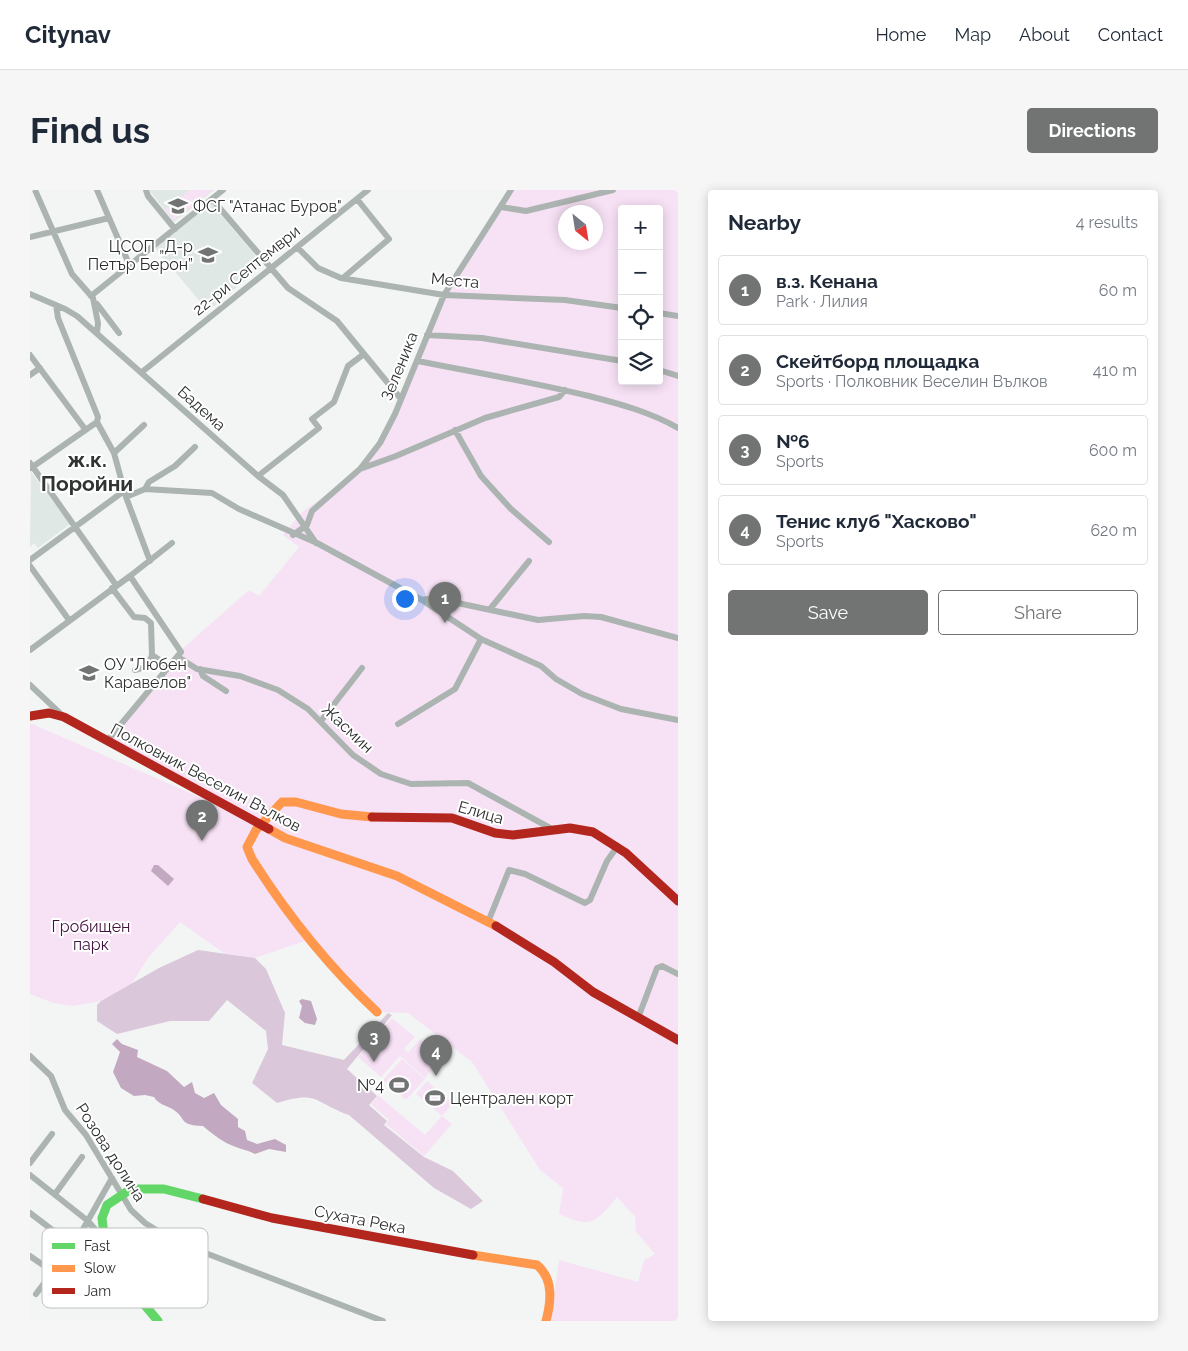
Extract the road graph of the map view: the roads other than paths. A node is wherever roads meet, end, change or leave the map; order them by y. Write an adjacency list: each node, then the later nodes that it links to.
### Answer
1 (34, 190): 14 (street)
2 (97, 190): 12 (street)
3 (146, 190): 13 (street)
4 (223, 190): 9 (street)
5 (368, 190): 10 (street, 22-ри Септември)
6 (512, 190): 11 (street, Зеленика)
7 (613, 190): 8 (street)
8 (585, 193): 11 (street)
9 (212, 199): 13 (street); 18 (street)
10 (357, 199): 16 (street, 22-ри Септември); 19 (street)
11 (501, 207): 21 (street, Зеленика)
12 (109, 218): 14 (street); 17 (street)
13 (175, 229): 17 (street)
14 (54, 231): 15 (street); 22 (street)
15 (30, 237)
16 (297, 247): 18 (street, 22-ри Септември); 19 (street, Места)
17 (129, 264): 22 (street)
18 (270, 269): 30 (street); 36 (street, 22-ри Септември)
19 (343, 278): 21 (street, Места)
20 (30, 294): 23 (street, Бадема)
21 (444, 296): 24 (street, Места); 29 (street, Зеленика)
22 (92, 297): 27 (street); 28 (street)
23 (56, 305): 28 (street, Бадема); 41 (street)
24 (618, 307)
25 (663, 314): 26 (street)
26 (678, 316)
27 (118, 333)
28 (96, 334): 36 (street, Бадема)
29 (426, 335): 32 (street); 33 (street, Зеленика)
30 (364, 354): 40 (street); 50 (street)
31 (30, 355): 34 (street)
32 (618, 360)
33 (417, 361): 39 (street); 40 (street, Зеленика)
34 (40, 368): 37 (street); 44 (street)
35 (663, 371): 38 (street)
36 (142, 372): 50 (street, Бадема)
37 (30, 375)
38 (678, 376)
39 (565, 390): 43 (street); 45 (street)
40 (401, 399): 49 (street, Зеленика)
41 (97, 422): 44 (street); 47 (street)
42 (144, 425): 47 (street)
43 (678, 428)
44 (85, 429): 48 (street)
45 (455, 430): 49 (street); 56 (street)
46 (196, 447): 51 (street)
47 (114, 452): 52 (street)
48 (31, 466): 53 (street)
49 (360, 469): 54 (street, Зеленика)
50 (258, 476): 54 (street, Бадема)
51 (145, 489): 52 (street); 55 (street)
52 (125, 494): 53 (street); 60 (street)
53 (75, 527): 59 (street); 64 (street)
54 (304, 527): 55 (street, Зеленика); 58 (street, Бадема)
55 (293, 535): 58 (street)
56 (549, 542)
57 (172, 543): 60 (street)
58 (317, 543): 65 (street)
59 (30, 560)
60 (150, 561): 63 (street)
61 (529, 561): 66 (street)
62 (30, 566): 67 (street)
63 (130, 576): 64 (street); 73 (street)
64 (114, 587): 67 (street); 72 (street)
65 (422, 600): 66 (street); 70 (street)
66 (490, 609): 69 (street)
67 (70, 620): 71 (street)
68 (678, 630): 69 (street)
69 (676, 638)
70 (481, 639): 82 (street); 84 (street)
71 (30, 650)
72 (152, 655): 74 (street); 77 (street)
73 (178, 657): 74 (street); 76 (street, Жасмин)
74 (170, 667): 85 (street)
75 (362, 668): 83 (street)
76 (200, 669): 79 (street); 83 (street, Жасмин)
77 (135, 670)
78 (30, 686): 81 (street)
79 (226, 691)
80 (30, 716): 81 (street)
81 (64, 717): 85 (street, Полковник Веселин Вълков)
82 (678, 720)
83 (321, 721): 87 (street, Жасмин)
84 (398, 724)
85 (107, 741): 86 (street, Полковник Веселин Вълков)
86 (260, 824): 87 (street, Елица); 90 (street, Полковник Веселин Вълков); 92 (street, Елица)
87 (554, 830): 88 (street, Елица)
88 (617, 847): 89 (street, Елица); 90 (street)
89 (678, 901)
90 (488, 922): 93 (street, Полковник Веселин Вълков)
91 (678, 974): 93 (street)
92 (377, 1012)
93 (638, 1018): 94 (street, Полковник Веселин Вълков)
94 (678, 1040)
95 (30, 1056): 100 (street, Розова долина)
96 (52, 1134): 98 (street)
97 (82, 1157): 102 (street)
98 (30, 1163)
99 (30, 1175): 102 (street)
100 (112, 1178): 101 (street, Розова долина); 104 (street)
101 (121, 1193): 108 (street); 109 (street, Розова долина); 118 (street, Сухата Река)
102 (55, 1194): 104 (street)
103 (30, 1214): 105 (street)
104 (88, 1221): 106 (street); 107 (street)
105 (49, 1228)
106 (84, 1228)
107 (94, 1228)
108 (101, 1228)
109 (154, 1228)
110 (208, 1254): 117 (street, Розова долина)
111 (30, 1256): 112 (street)
112 (42, 1264)
113 (42, 1286): 114 (street)
114 (36, 1294)
115 (147, 1308): 116 (street)
116 (158, 1321)
117 (382, 1321)
118 (546, 1321)

